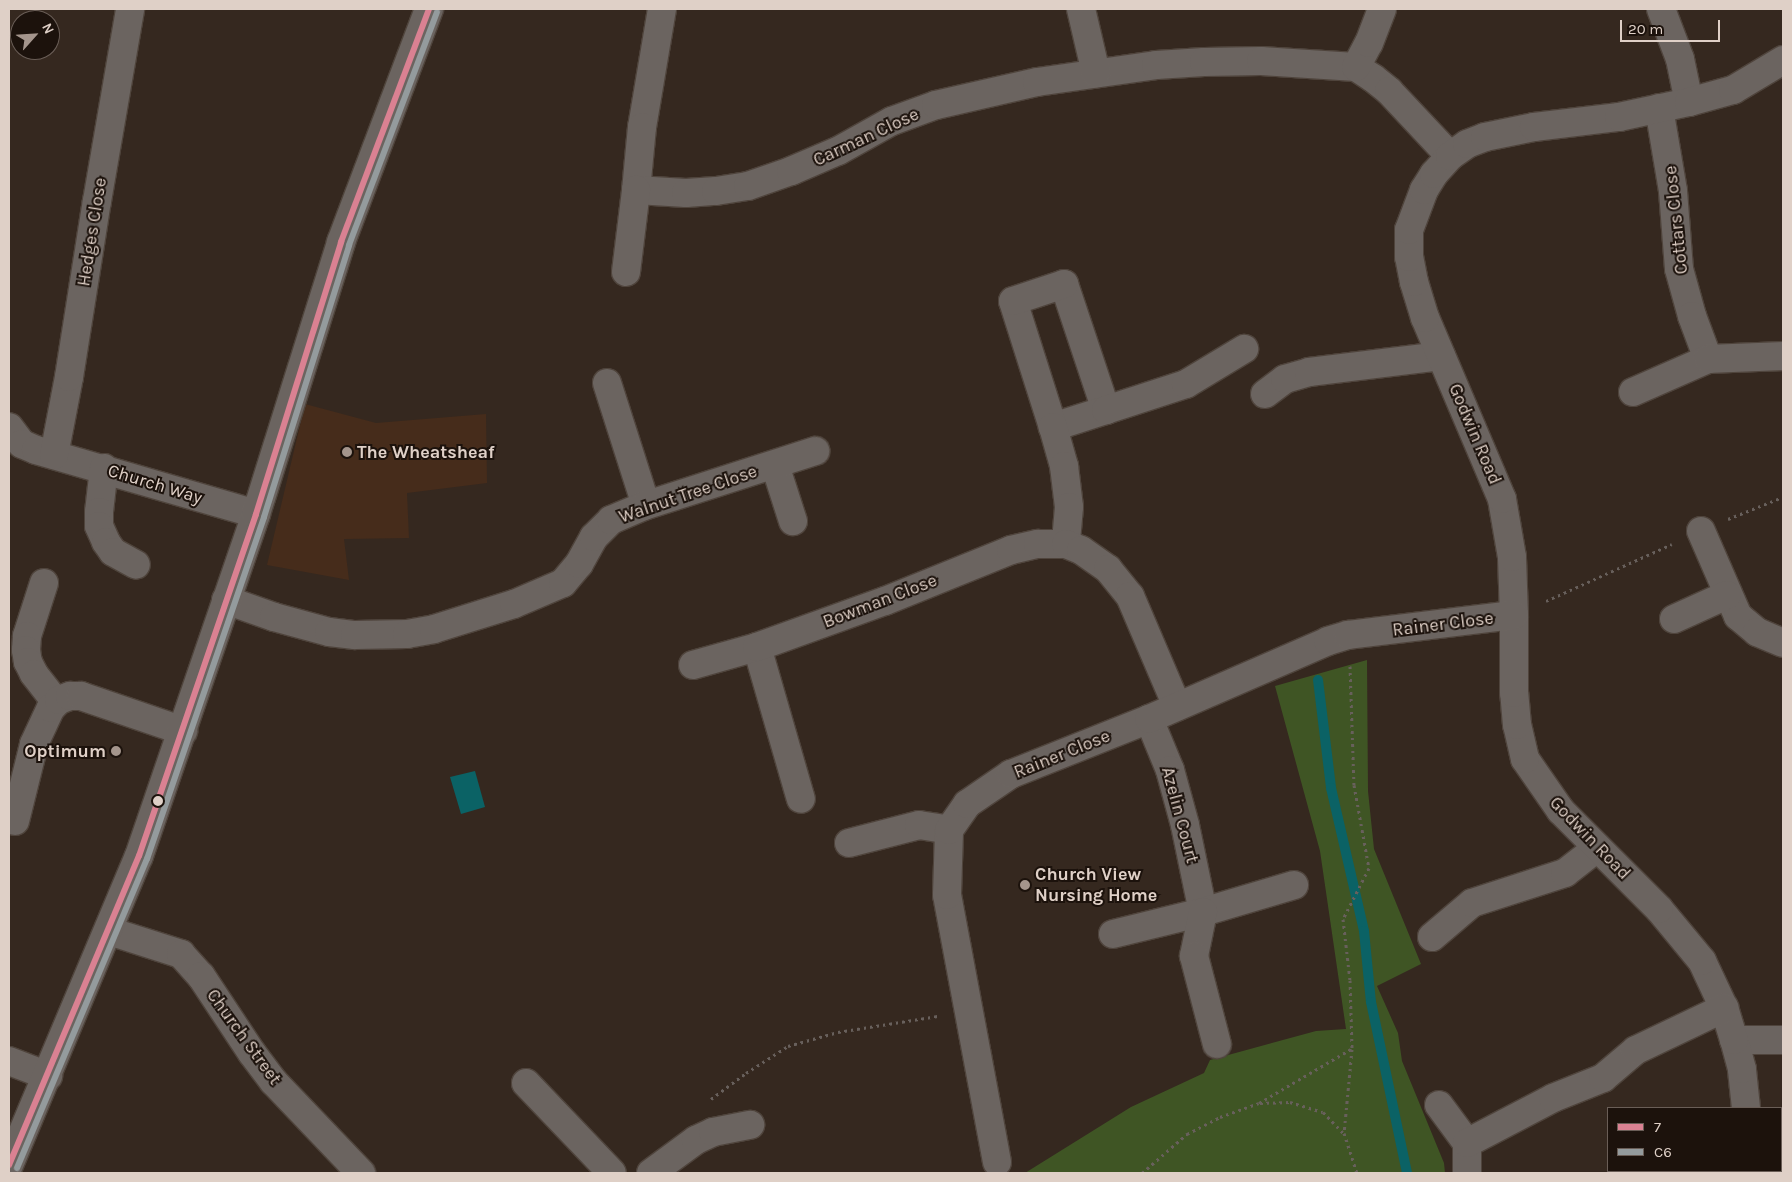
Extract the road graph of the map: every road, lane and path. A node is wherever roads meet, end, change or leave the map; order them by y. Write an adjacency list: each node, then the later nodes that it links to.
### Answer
1 (130, 9): 26 (street, Hedges Close)
2 (429, 9): 31 (street)
3 (662, 9): 13 (street)
4 (1081, 9): 9 (street)
5 (1382, 9): 8 (street)
6 (1660, 9): 10 (street)
7 (1783, 60): 10 (street, Godwin Road)
8 (1356, 67): 9 (street, Carman Close); 12 (street)
9 (1096, 73): 13 (street, Carman Close)
10 (1689, 102): 11 (street, Godwin Road)
11 (1659, 108): 12 (street, Godwin Road); 18 (street, Cottars Close)
12 (1450, 156): 16 (street, Godwin Road)
13 (636, 190): 14 (street)
14 (626, 272)
15 (1244, 349): 22 (street)
16 (1441, 356): 21 (street); 39 (street, Godwin Road)
17 (1783, 356): 18 (street)
18 (1708, 359): 20 (street)
19 (607, 383): 30 (street)
20 (1633, 392)
21 (1265, 394)
22 (1106, 410): 24 (street); 24 (street)
23 (9, 426): 26 (street, Church Way)
24 (1053, 427): 34 (street)
25 (815, 451): 27 (street, Walnut Tree Close)
26 (54, 455): 28 (street, Church Way)
27 (775, 465): 30 (street, Walnut Tree Close); 32 (street, Walnut Tree Close)
28 (104, 468): 31 (street, Church Way); 35 (street)
29 (1783, 497): 33 (path)
30 (646, 505): 38 (street, Walnut Tree Close)
31 (256, 514): 38 (street)
32 (793, 521)
33 (1700, 531): 37 (street); 39 (path)
34 (1066, 544): 43 (street, Bowman Close); 46 (street, Bowman Close)
35 (136, 565)
36 (44, 583): 45 (street)
37 (1727, 595): 40 (street); 42 (street)
38 (226, 600): 48 (street)
39 (1514, 615): 41 (street, Rainer Close); 53 (street, Godwin Road)
40 (1674, 619)
41 (1348, 635): 46 (street, Rainer Close); 64 (path)
42 (1783, 643)
43 (757, 647): 44 (street, Bowman Close); 49 (street)
44 (693, 665)
45 (56, 702): 48 (street); 50 (street)
46 (1176, 706): 47 (street, Rainer Close)
47 (1149, 719): 51 (street, Rainer Close); 55 (street, Azelin Court)
48 (183, 731): 56 (street)
49 (801, 798)
50 (15, 821)
51 (949, 830): 52 (street); 75 (street, Rainer Close)
52 (849, 843)
53 (1597, 848): 58 (street); 59 (street, Godwin Road)
54 (1294, 885): 55 (street)
55 (1203, 912): 57 (street); 63 (street, Azelin Court)
56 (109, 931): 66 (street); 77 (street, Church Street)
57 (1113, 934)
58 (1432, 937)
59 (1724, 1008): 61 (street, Godwin Road); 74 (street)
60 (940, 1016): 68 (path)
61 (1734, 1040): 62 (street); 71 (street, Godwin Road)
62 (1783, 1040)
63 (1217, 1044)
64 (1352, 1048): 69 (path); 73 (path)
65 (9, 1061): 66 (street)
66 (48, 1076): 76 (street)
67 (526, 1083): 78 (street)
68 (709, 1100)
69 (1259, 1103): 73 (path); 80 (path)
70 (1439, 1105): 74 (street)
71 (1746, 1107)
72 (750, 1125): 79 (street)
73 (1344, 1133): 81 (path)
74 (1467, 1144): 82 (street)
75 (997, 1162)
76 (9, 1166)
77 (362, 1173)
78 (612, 1173)
79 (651, 1173)
80 (1142, 1173)
81 (1357, 1173)
82 (1467, 1173)

